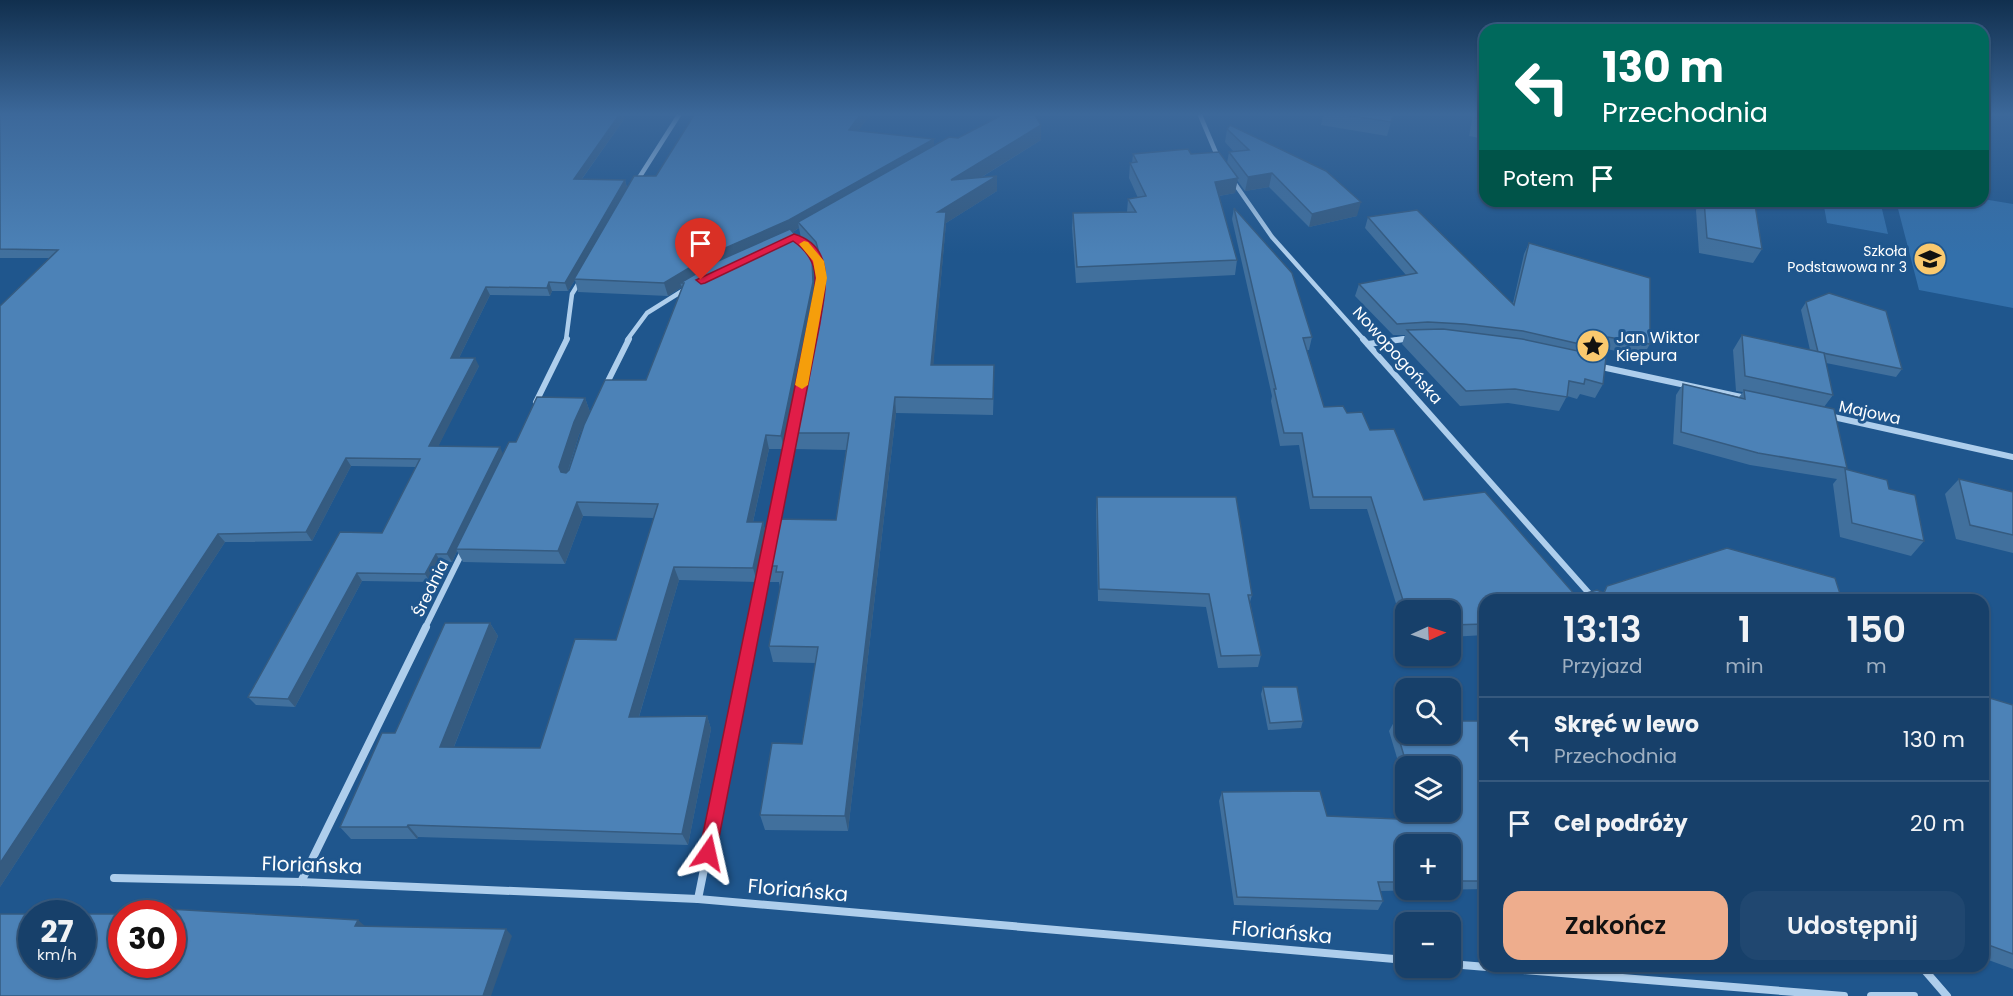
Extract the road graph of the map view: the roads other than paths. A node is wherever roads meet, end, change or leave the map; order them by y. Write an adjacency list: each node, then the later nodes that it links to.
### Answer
1 (649, 161): 5 (street)
2 (1220, 161): 3 (street)
3 (1222, 166)
4 (1229, 174): 11 (street, Nowopogońska)
5 (632, 188)
6 (804, 231): 9 (street)
7 (583, 275): 15 (street)
8 (692, 285): 13 (street)
9 (819, 290)
10 (1420, 338): 11 (street)
11 (1368, 344): 22 (street, Nowopogońska)
12 (1587, 363): 14 (street)
13 (602, 394)
14 (1750, 399)
15 (530, 414)
16 (1819, 414): 18 (street, Majowa)
17 (795, 417): 19 (street)
18 (2013, 457)
19 (772, 535)
20 (467, 542): 24 (street, Średnia)
21 (767, 558): 25 (street)
22 (1590, 594)
23 (114, 878): 24 (street, Floriańska)
24 (301, 882): 25 (street, Floriańska)
25 (698, 899): 26 (street, Floriańska)
26 (1395, 959)
27 (1461, 965): 28 (street)
28 (1479, 966)
29 (1548, 972): 31 (street)
30 (1926, 972): 34 (street)
31 (1844, 996)
32 (1871, 996): 33 (street)
33 (1914, 996)
34 (1947, 996)

